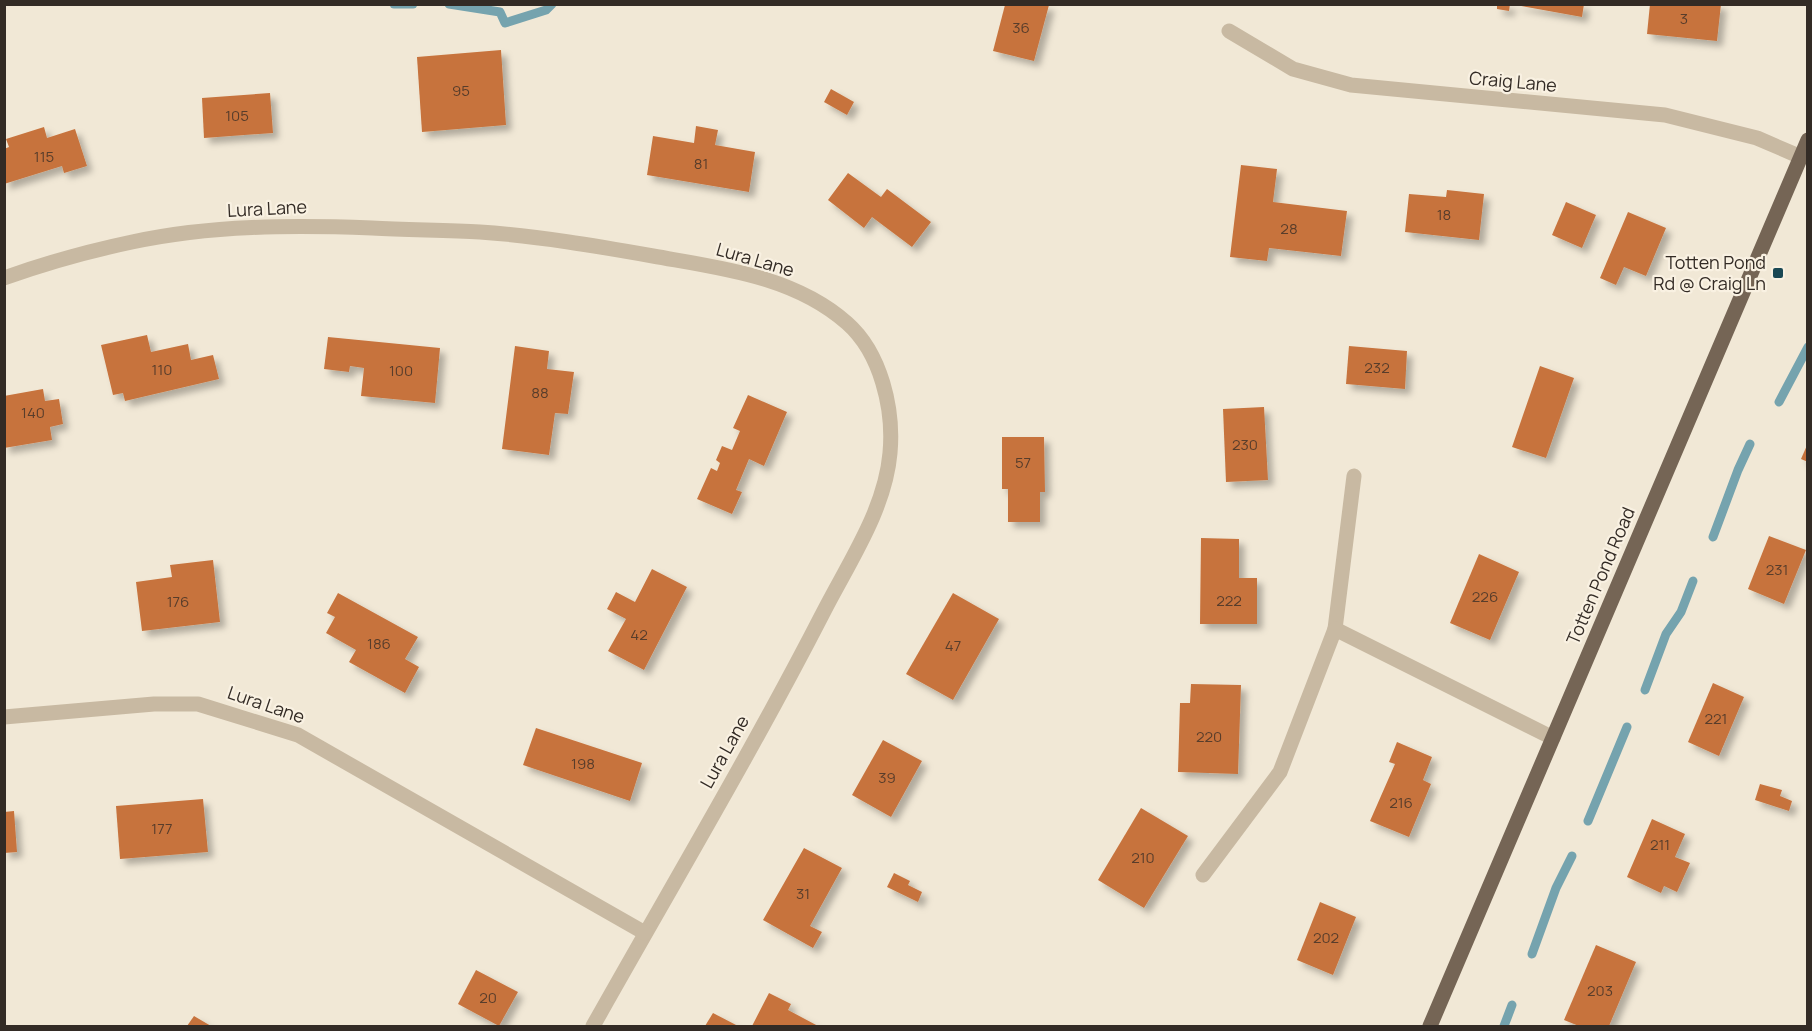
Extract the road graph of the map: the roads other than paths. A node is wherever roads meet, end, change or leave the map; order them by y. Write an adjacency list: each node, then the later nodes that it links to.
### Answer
1 (1229, 31): 3 (street, Craig Lane)
2 (1808, 141): 3 (main road, Totten Pond Road)
3 (1801, 157): 8 (main road, Totten Pond Road)
4 (4, 278): 10 (street, Lura Lane)
5 (1354, 476): 6 (street)
6 (1335, 629): 8 (street); 9 (street)
7 (4, 717): 10 (street, Lura Lane)
8 (1553, 738): 12 (main road, Totten Pond Road)
9 (1203, 875)
10 (645, 933): 11 (street, Lura Lane)
11 (593, 1026)
12 (1430, 1026)

